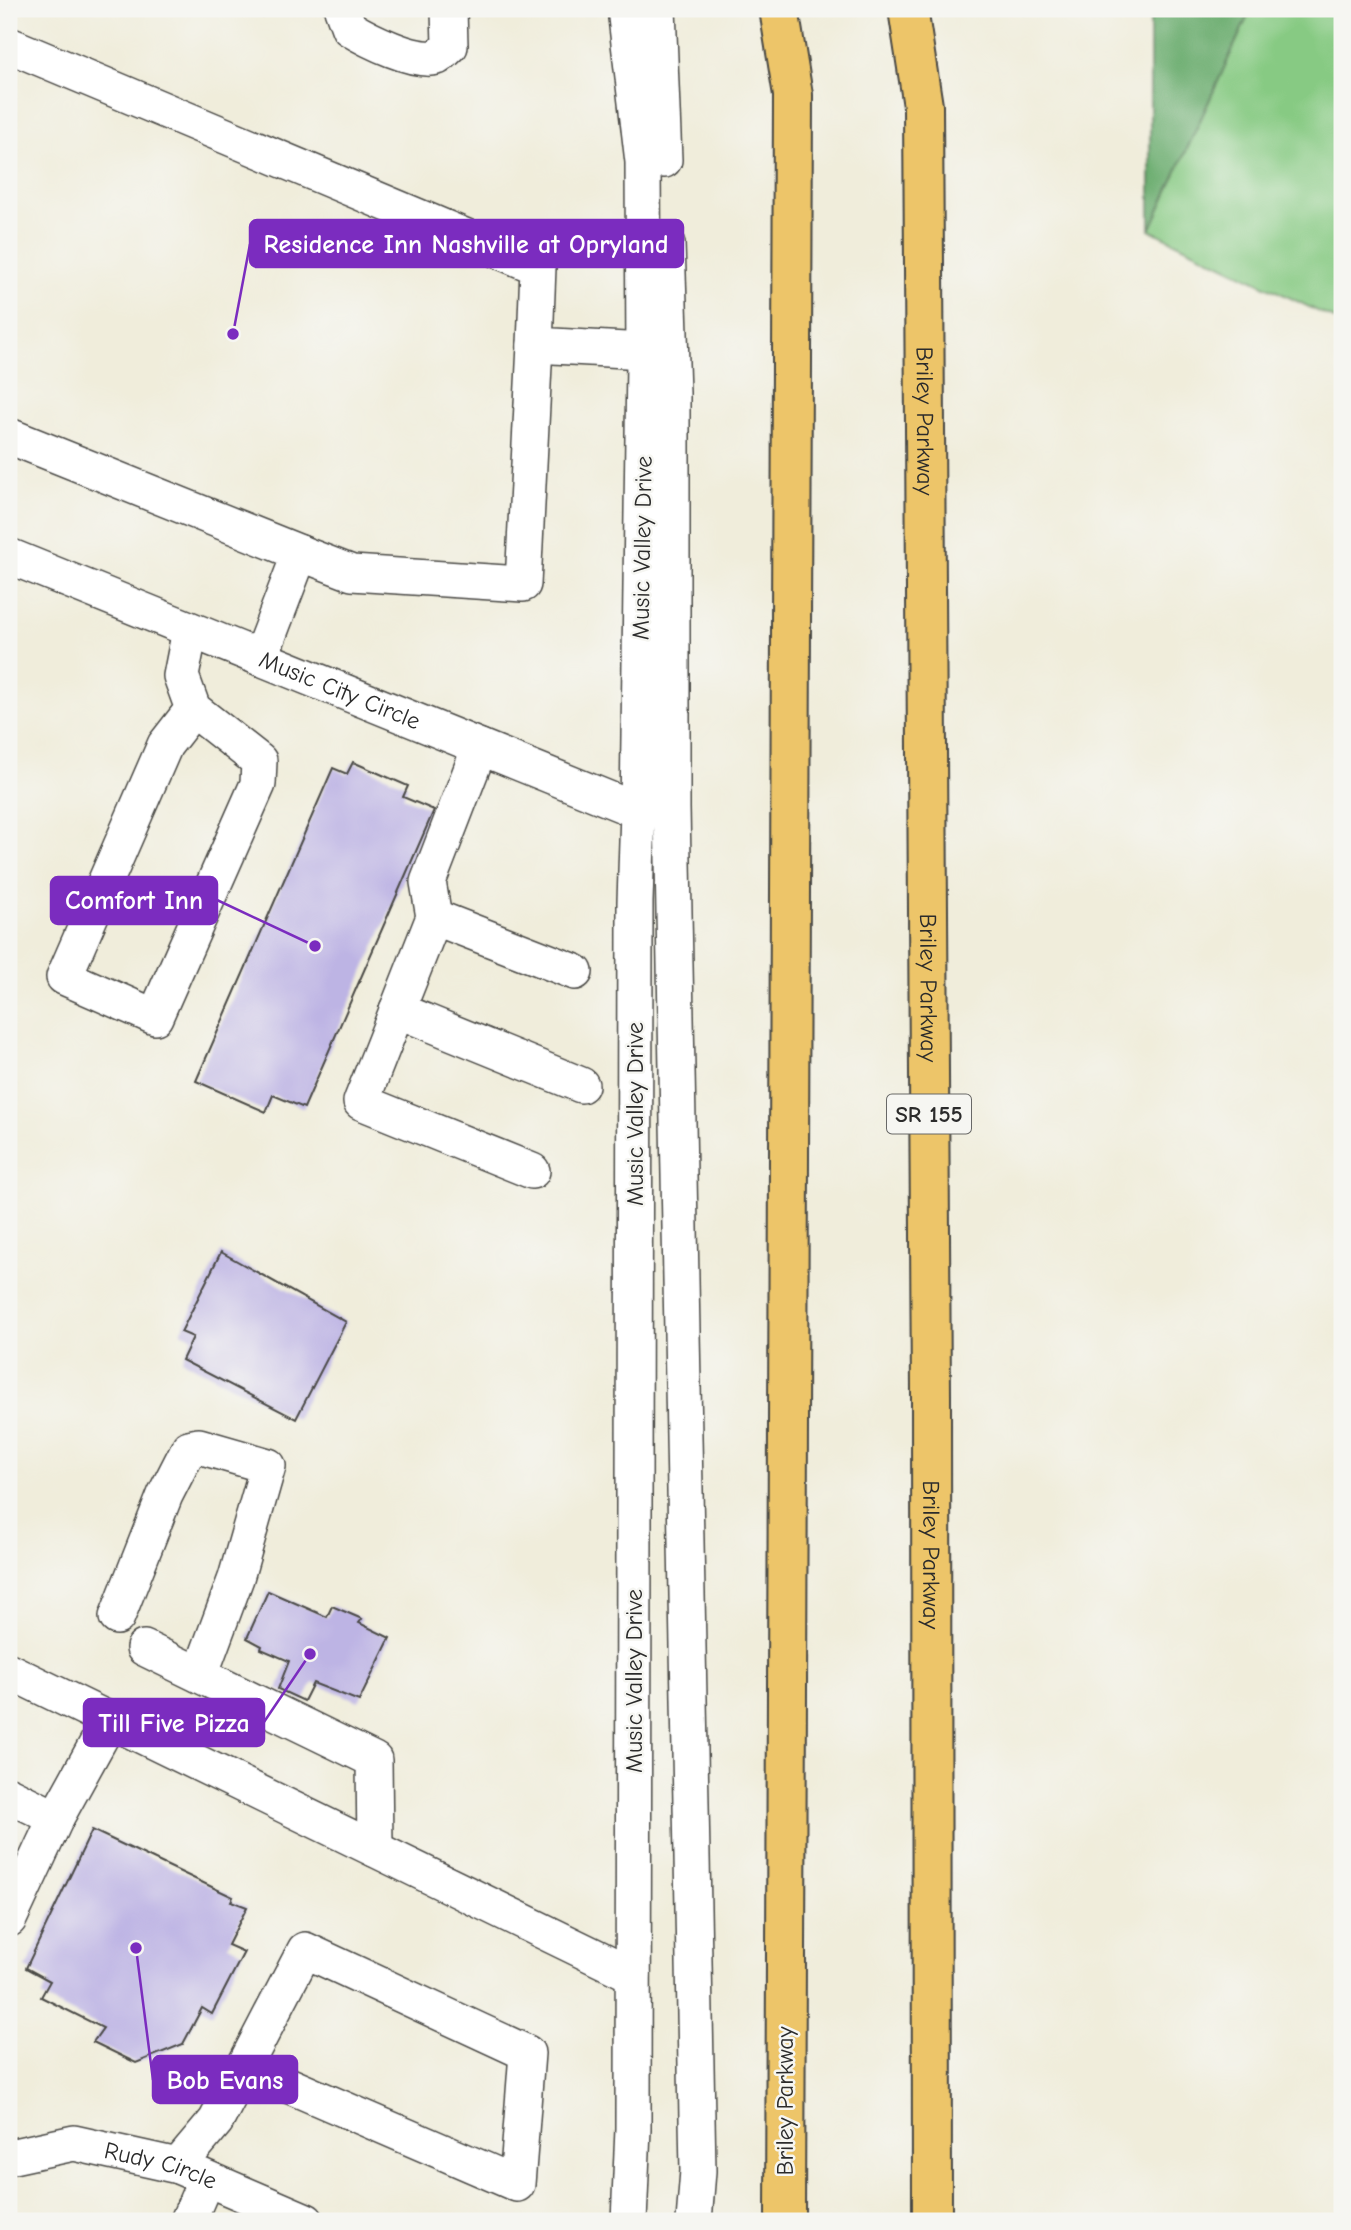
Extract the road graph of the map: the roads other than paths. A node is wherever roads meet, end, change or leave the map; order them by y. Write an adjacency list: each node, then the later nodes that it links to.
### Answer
1 (342, 9): 2 (street)
2 (449, 9)
3 (625, 9): 9 (street, Music Valley Drive)
4 (658, 9): 17 (street, Music Valley Drive)
5 (779, 9): 41 (highway, Briley Parkway)
6 (908, 9): 42 (highway, Briley Parkway / SR 155)
7 (9, 45): 8 (street)
8 (535, 345): 9 (street); 11 (street)
9 (644, 351): 18 (street, Music Valley Drive)
10 (9, 436): 11 (street)
11 (300, 553): 14 (street)
12 (9, 556): 13 (street, Music City Circle)
13 (190, 630): 14 (street, Music City Circle); 15 (street)
14 (260, 658): 16 (street, Music City Circle)
15 (193, 709): 15 (street)
16 (480, 747): 18 (street, Music City Circle); 19 (street)
17 (672, 808): 18 (street, Music City Circle); 40 (street, Music Valley Drive)
18 (638, 811): 33 (street, Music Valley Drive)
19 (434, 917): 20 (street); 21 (street)
20 (575, 972)
21 (397, 1010): 22 (street); 23 (street)
22 (581, 1085)
23 (532, 1171)
24 (117, 1617): 27 (street)
25 (144, 1648): 27 (street)
26 (9, 1671): 28 (street)
27 (200, 1675): 31 (street)
28 (110, 1720): 30 (street); 31 (street)
29 (9, 1796): 30 (street)
30 (56, 1818): 32 (street)
31 (375, 1849): 33 (street)
32 (9, 1919)
33 (633, 1975): 39 (street, Music Valley Drive)
34 (244, 2066): 34 (street); 36 (street)
35 (9, 2157): 36 (street, Rudy Circle)
36 (192, 2172): 37 (street); 38 (street, Rudy Circle)
37 (188, 2221)
38 (306, 2221)
39 (629, 2221)
40 (694, 2221)
41 (785, 2221)
42 (932, 2221)

